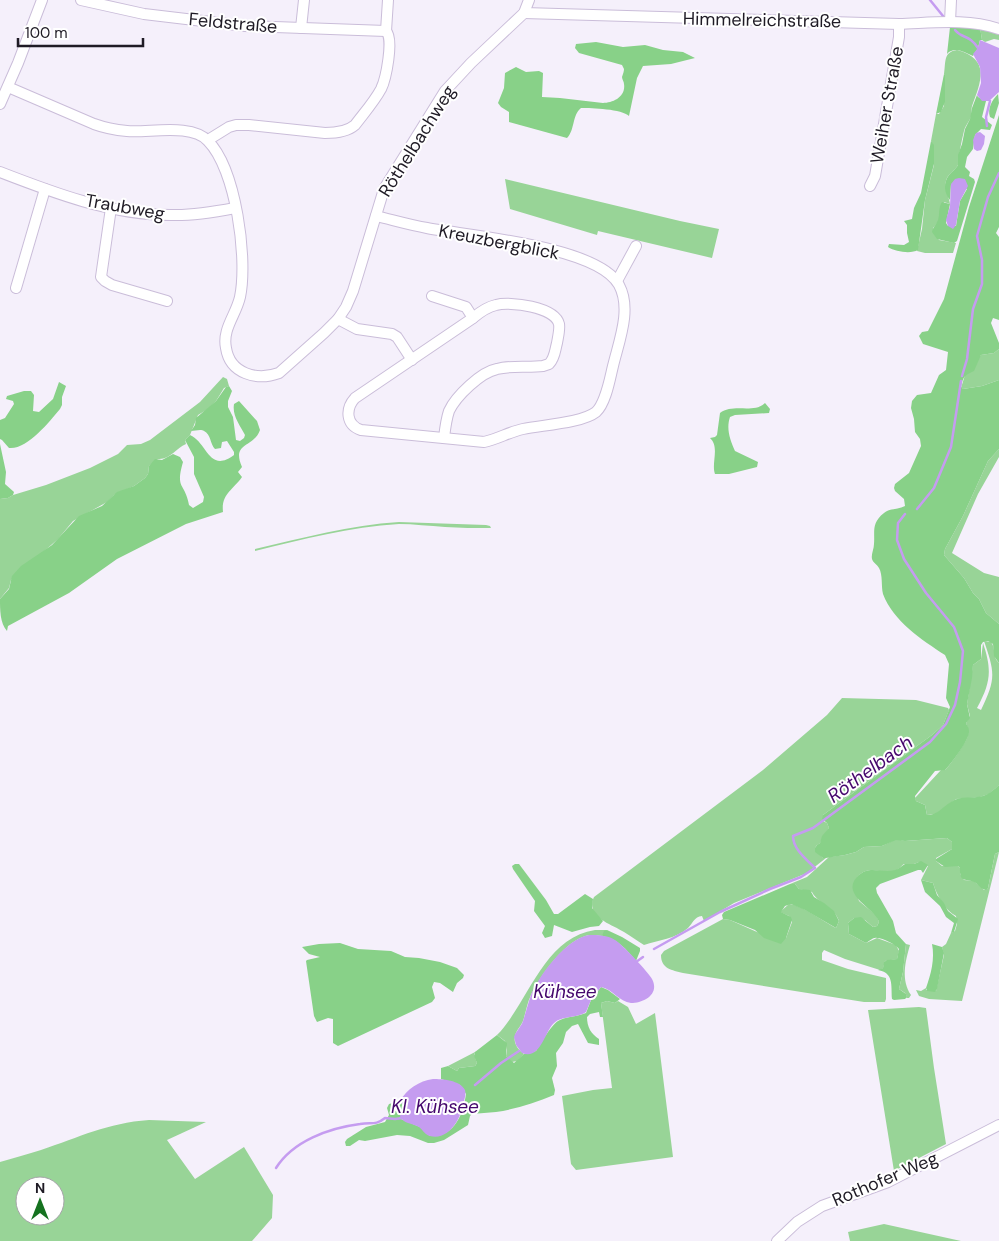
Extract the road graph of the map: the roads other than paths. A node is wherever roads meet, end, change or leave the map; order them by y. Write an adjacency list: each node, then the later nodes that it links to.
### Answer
1 (42, 0): 13 (street)
2 (82, 0): 10 (street, Feldstraße)
3 (304, 0): 10 (street)
4 (388, 0): 12 (street)
5 (529, 0): 7 (street, Röthelbachweg)
6 (951, 0): 8 (street)
7 (524, 13): 9 (street, Himmelreichstraße); 21 (street, Röthelbachweg)
8 (950, 22): 9 (street, Himmelreichstraße); 11 (street, Himmelreichstraße)
9 (899, 24): 17 (street, Weiher Straße)
10 (301, 28): 12 (street, Feldstraße)
11 (999, 29)
12 (386, 31): 15 (street)
13 (8, 87): 14 (street); 15 (street)
14 (0, 104)
15 (208, 140): 20 (street)
16 (0, 172): 18 (street, Traubweg)
17 (870, 186)
18 (45, 189): 19 (street, Traubweg); 24 (street)
19 (111, 208): 20 (street, Traubweg); 26 (street)
20 (235, 208): 28 (street, Röthelbachweg)
21 (376, 216): 23 (street, Kreuzbergblick); 28 (street, Röthelbachweg)
22 (636, 246): 23 (street)
23 (617, 281): 30 (street)
24 (16, 288)
25 (432, 296): 27 (street)
26 (167, 301)
27 (473, 318): 29 (street); 30 (street)
28 (338, 319): 29 (street)
29 (412, 360): 30 (street)
30 (444, 438)
31 (999, 1125): 32 (street, Rothofer Weg)
32 (777, 1241)

